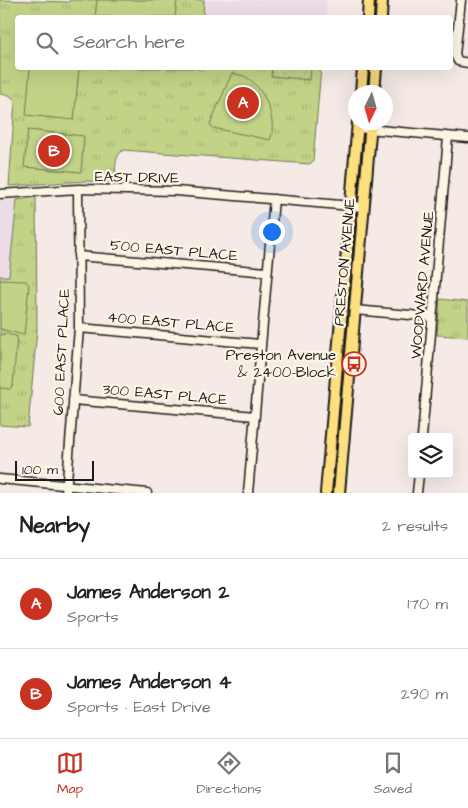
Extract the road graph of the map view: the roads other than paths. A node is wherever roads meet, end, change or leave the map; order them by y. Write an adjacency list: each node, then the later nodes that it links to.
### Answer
1 (369, 0): 4 (main road)
2 (382, 0): 5 (main road)
3 (460, 0): 6 (street)
4 (368, 15)
5 (381, 15)
6 (468, 62)
7 (363, 70): 9 (main road)
8 (376, 70): 10 (main road)
9 (362, 85)
10 (375, 85)
11 (393, 129): 14 (street)
12 (358, 130): 19 (main road, PRESTON AVENUE)
13 (371, 130): 20 (main road, PRESTON AVENUE)
14 (448, 137): 15 (street); 24 (street, WOODWARD AVENUE)
15 (468, 138)
16 (78, 189): 17 (street, EAST DRIVE); 18 (street, EAST DRIVE); 21 (street, 600 EAST PLACE)
17 (0, 194)
18 (274, 199): 19 (street, EAST DRIVE); 22 (street)
19 (350, 206): 20 (street, EAST DRIVE); 35 (main road, PRESTON AVENUE)
20 (364, 207): 23 (main road, PRESTON AVENUE)
21 (78, 256): 22 (street, 500 EAST PLACE); 25 (street, 600 EAST PLACE)
22 (267, 272): 26 (street)
23 (355, 310): 24 (street); 36 (main road, PRESTON AVENUE)
24 (432, 317): 29 (street, WOODWARD AVENUE)
25 (79, 328): 26 (street, 400 EAST PLACE); 27 (street, 600 EAST PLACE)
26 (260, 344): 28 (street)
27 (73, 400): 28 (street, 300 EAST PLACE); 32 (street, 600 EAST PLACE)
28 (255, 416): 34 (street)
29 (422, 433)
30 (419, 478): 37 (street)
31 (0, 480): 32 (street)
32 (66, 490): 33 (street)
33 (147, 493)
34 (248, 493)
35 (326, 493)
36 (338, 493)
37 (417, 493)

